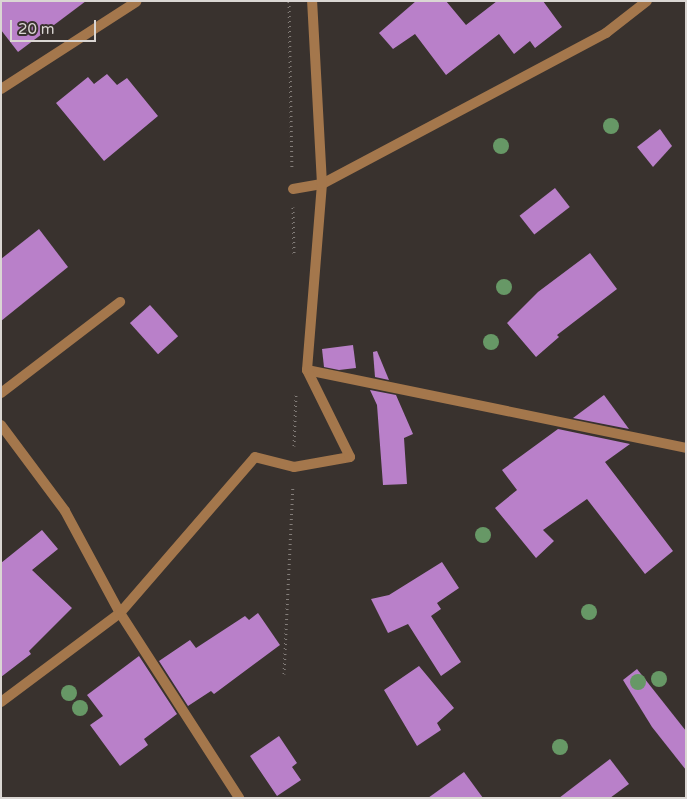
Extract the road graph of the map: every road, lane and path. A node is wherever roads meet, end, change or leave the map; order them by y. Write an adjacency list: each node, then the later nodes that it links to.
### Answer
1 (288, 1): 7 (path)
2 (312, 1): 6 (street)
3 (647, 1): 6 (street)
4 (136, 2): 5 (street)
5 (1, 89)
6 (322, 184): 7 (street); 10 (street)
7 (293, 189): 8 (path)
8 (294, 259)
9 (120, 302): 12 (street)
10 (307, 370): 14 (street); 15 (street)
11 (296, 388): 15 (path)
12 (1, 392)
13 (1, 425): 16 (street)
14 (686, 448)
15 (294, 466): 16 (street); 17 (path)
16 (120, 613): 18 (street); 19 (street)
17 (284, 674)
18 (1, 702)
19 (239, 798)

